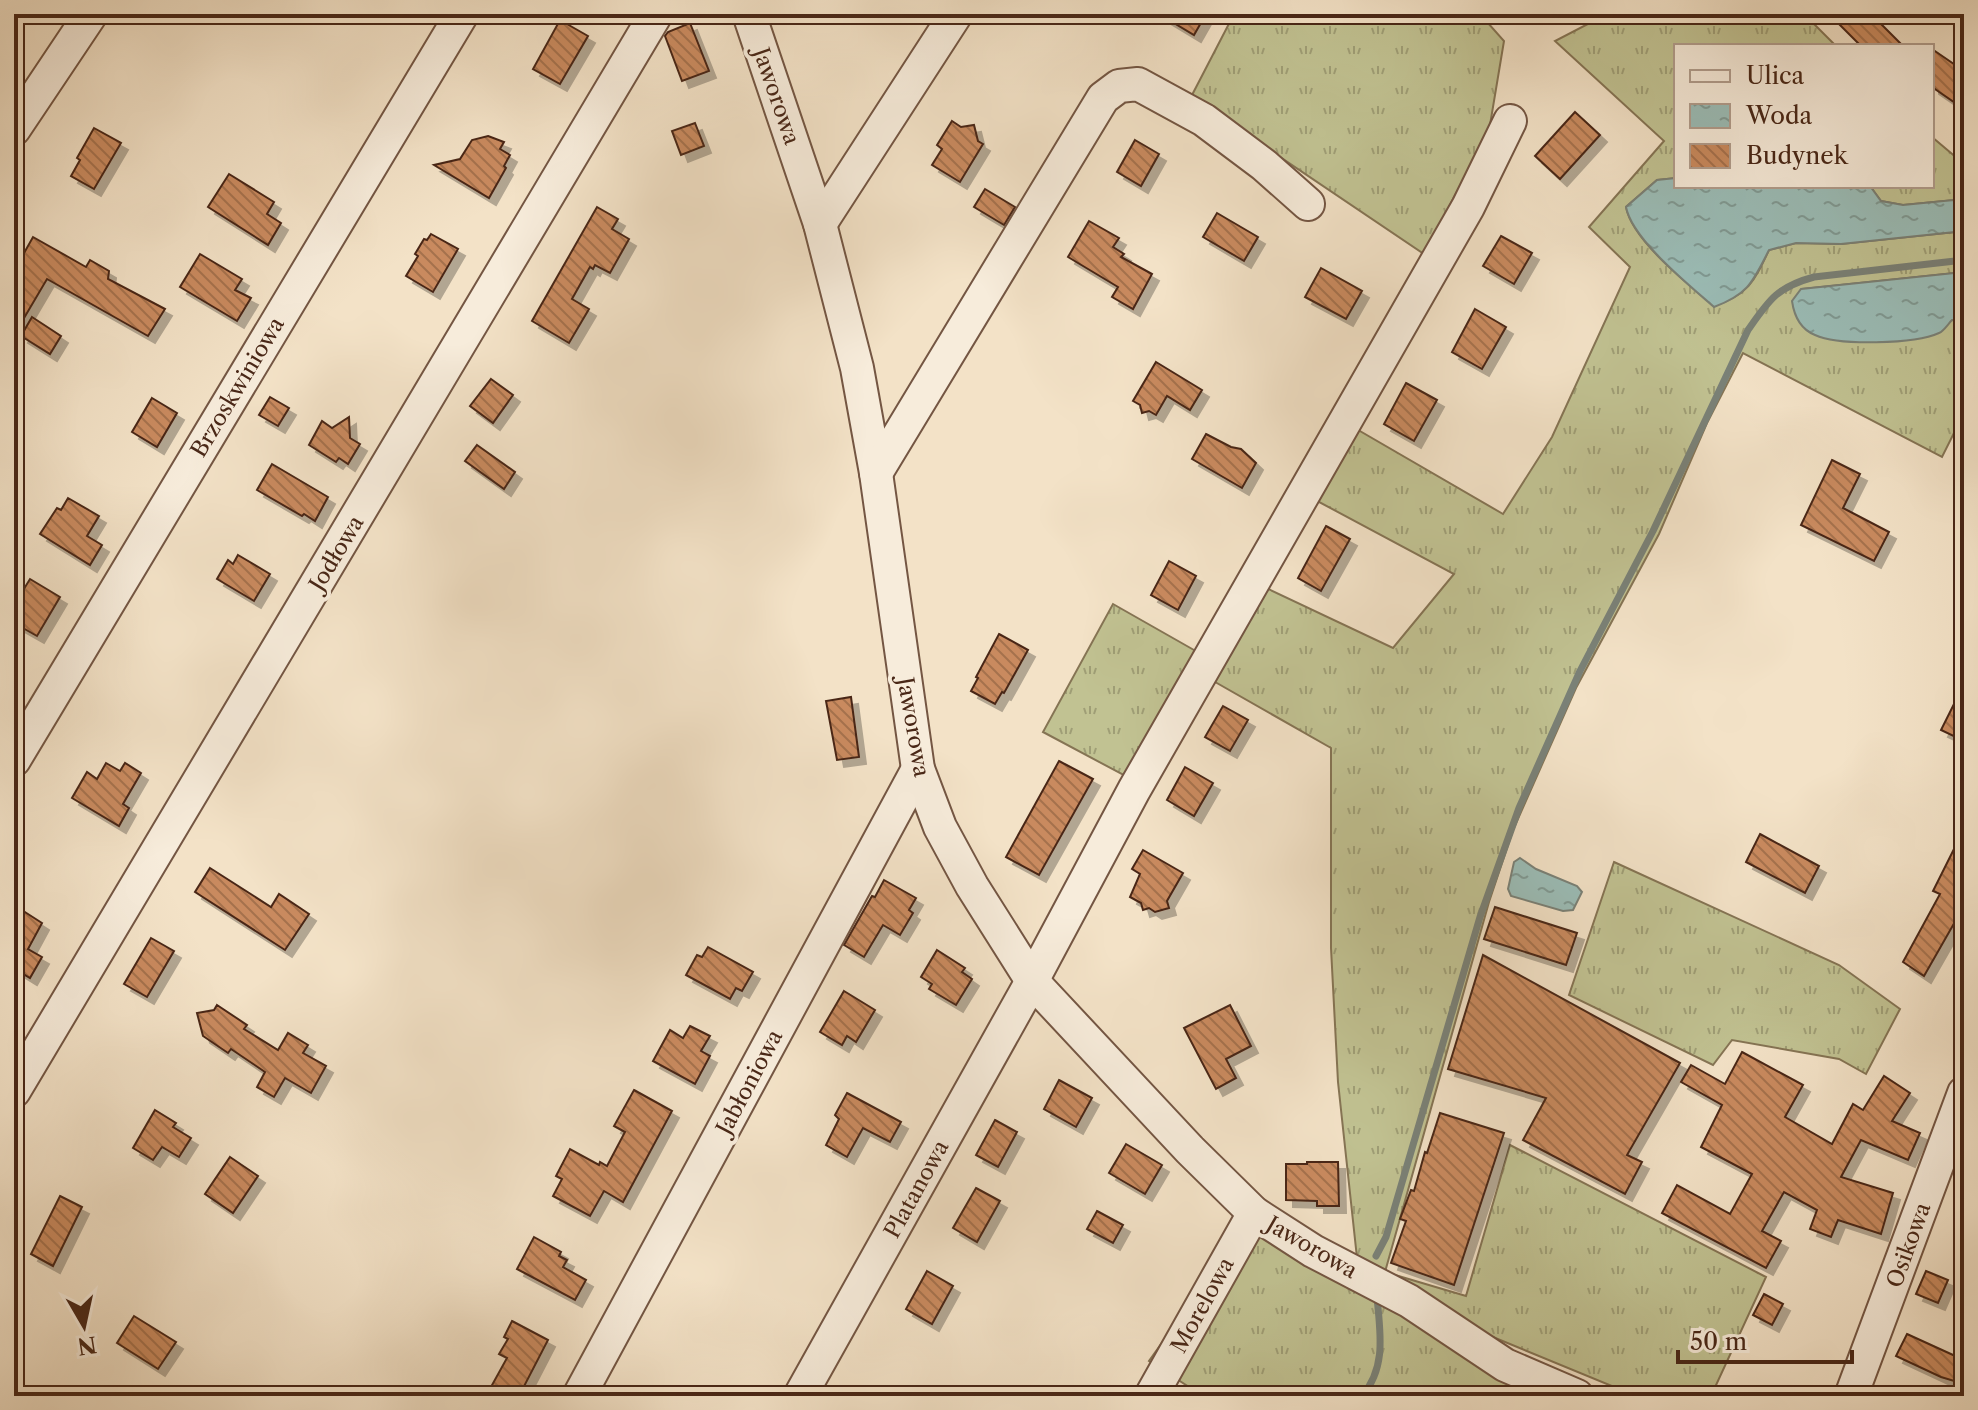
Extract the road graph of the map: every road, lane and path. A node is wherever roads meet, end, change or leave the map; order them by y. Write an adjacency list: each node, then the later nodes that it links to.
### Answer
1 (91, 14): 7 (street)
2 (462, 14): 11 (street, Brzoskwiniowa)
3 (656, 14): 14 (street, Jodłowa)
4 (749, 14): 9 (street, Jaworowa)
5 (956, 14): 9 (street)
6 (1510, 121): 13 (street, Platanowa)
7 (14, 129)
8 (1308, 204): 10 (street)
9 (820, 224): 10 (street, Jaworowa)
10 (876, 473): 12 (street, Jaworowa)
11 (14, 760)
12 (918, 769): 13 (street, Jaworowa); 18 (street, Jabłoniowa)
13 (1032, 981): 16 (street, Jaworowa); 19 (street, Platanowa)
14 (14, 1091)
15 (1964, 1093): 22 (street, Osikowa)
16 (1254, 1213): 17 (street, Jaworowa); 20 (street, Morelowa)
17 (1539, 1389): 21 (street, Jaworowa)
18 (579, 1396)
19 (800, 1396)
20 (1151, 1396)
21 (1577, 1396)
22 (1851, 1396)

